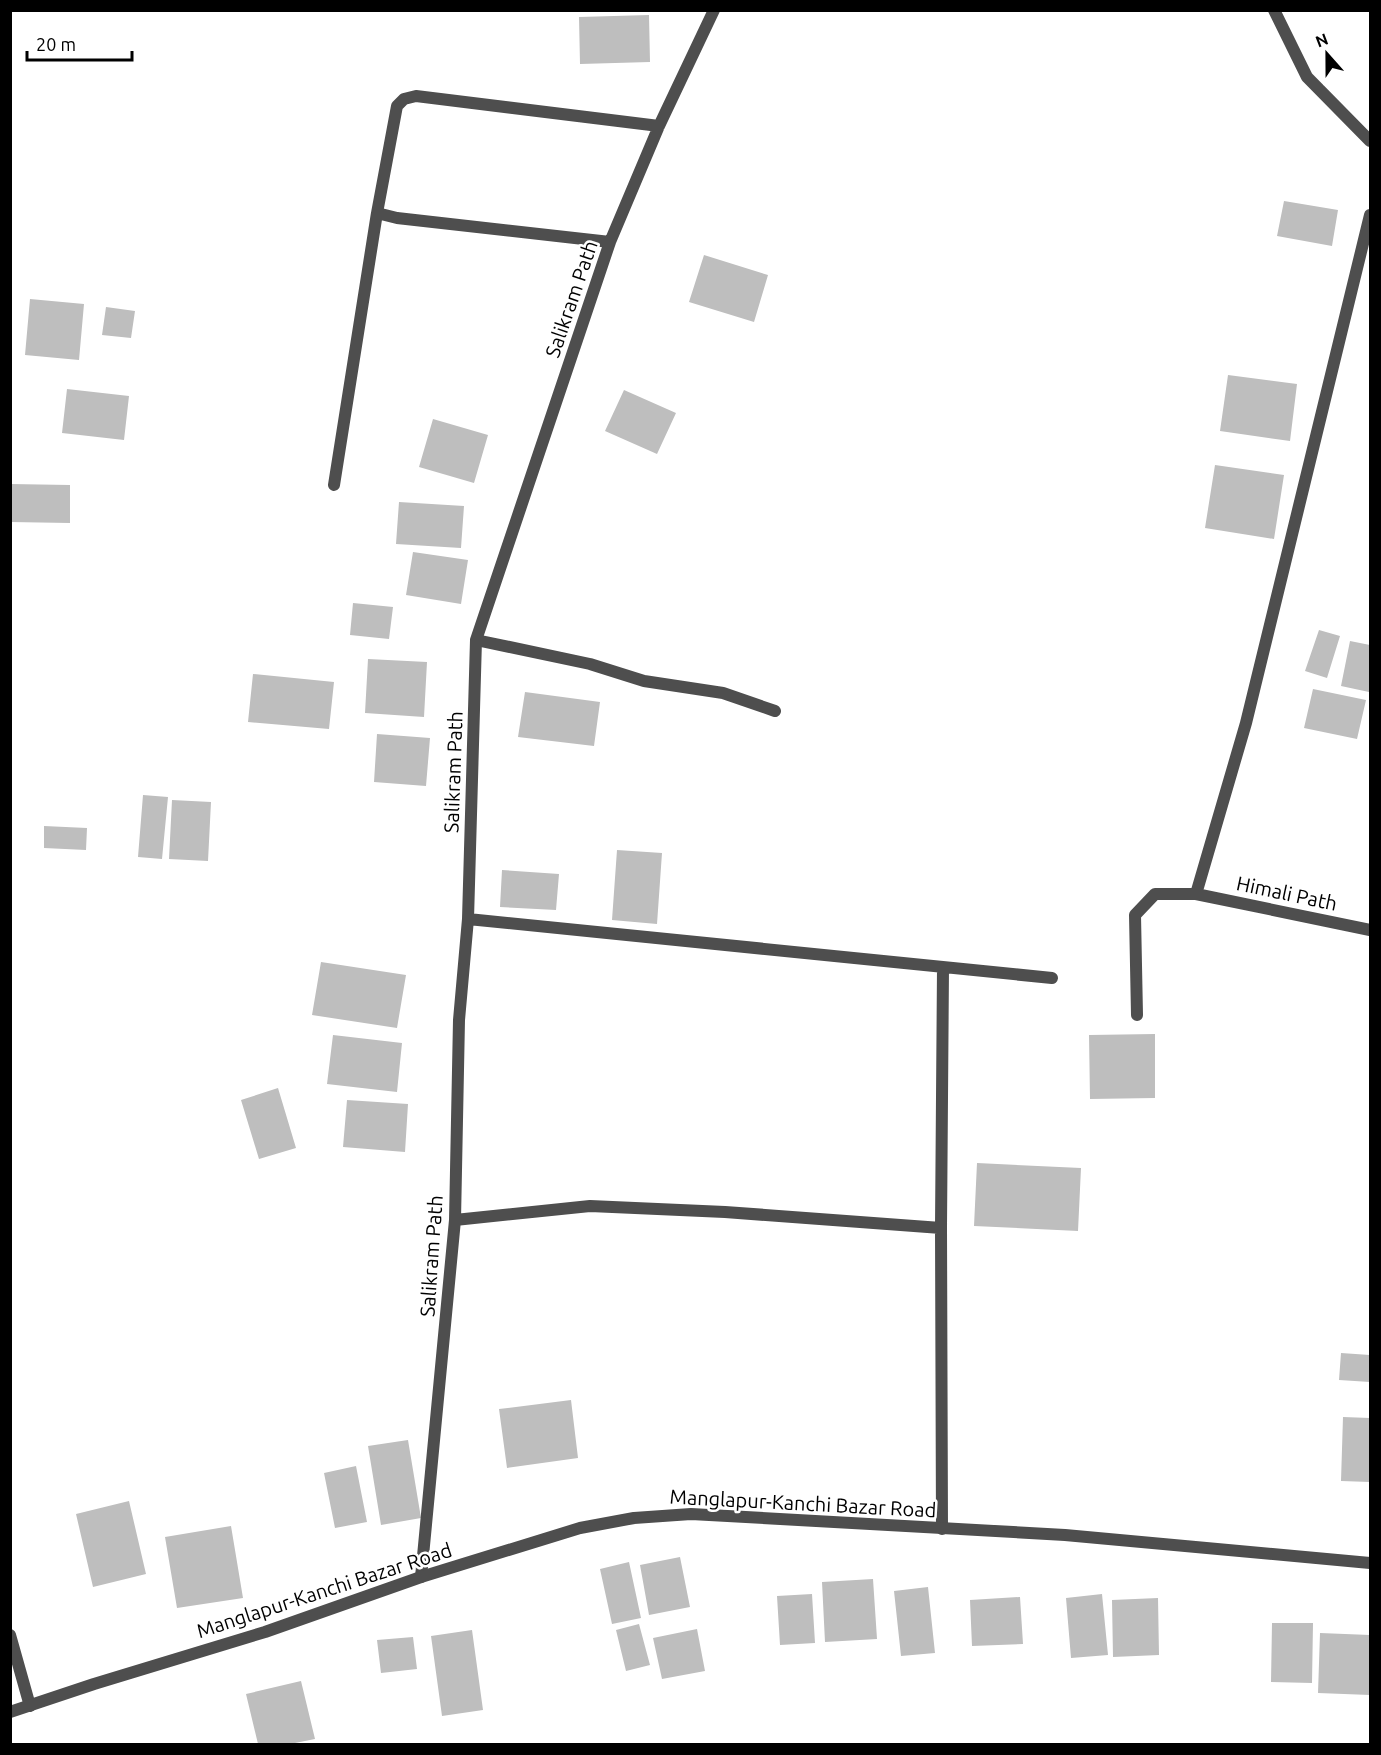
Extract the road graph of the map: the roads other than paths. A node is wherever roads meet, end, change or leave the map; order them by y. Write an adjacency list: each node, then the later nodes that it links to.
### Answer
1 (714, 10): 3 (street, Salikram Path)
2 (1274, 10): 4 (street)
3 (659, 126): 5 (street); 7 (street, Salikram Path)
4 (1371, 141)
5 (377, 213): 7 (street); 8 (street)
6 (1371, 215): 11 (street)
7 (610, 242): 9 (street, Salikram Path)
8 (334, 485)
9 (476, 640): 10 (street); 12 (street, Salikram Path)
10 (775, 711)
11 (1196, 894): 13 (street, Himali Path); 16 (street, Himali Path)
12 (468, 919): 14 (street); 17 (street, Salikram Path)
13 (1371, 930)
14 (943, 968): 15 (street); 18 (street)
15 (1052, 978)
16 (1137, 1015)
17 (455, 1220): 18 (street); 21 (street, Salikram Path)
18 (941, 1228): 19 (street)
19 (942, 1529): 20 (street, Manglapur-Kanchi Bazar Road); 21 (street, Manglapur-Kanchi Bazar Road)
20 (1371, 1563)
21 (421, 1576): 23 (street, Manglapur-Kanchi Bazar Road)
22 (10, 1635): 23 (street)
23 (30, 1706): 24 (street, Manglapur-Kanchi Bazar Road)
24 (10, 1712)

